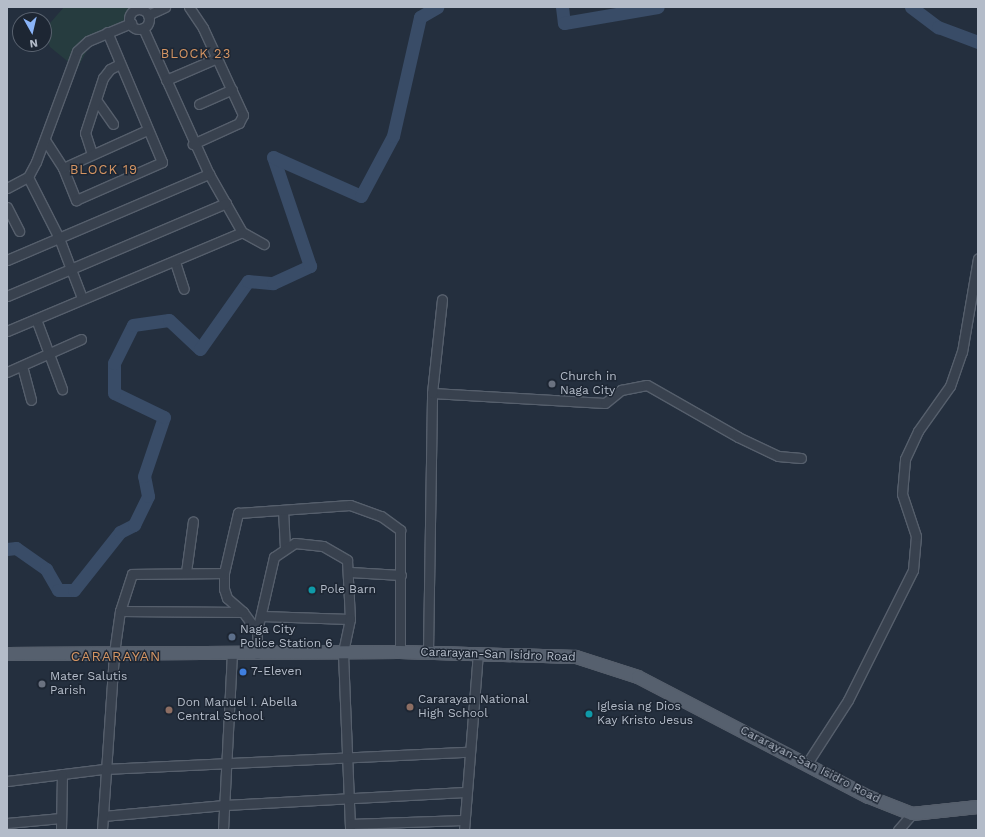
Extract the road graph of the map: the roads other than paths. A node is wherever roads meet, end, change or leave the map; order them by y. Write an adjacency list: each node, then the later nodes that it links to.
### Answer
1 (165, 7): 4 (street)
2 (189, 7): 8 (street)
3 (134, 9): 4 (street); 5 (street)
4 (148, 15): 6 (street)
5 (130, 23): 6 (street); 7 (street)
6 (143, 28): 10 (street)
7 (107, 32): 9 (street); 16 (street)
8 (217, 58): 10 (street); 11 (street)
9 (120, 64): 12 (street); 15 (street)
10 (166, 80): 17 (street)
11 (232, 89): 13 (street); 17 (street)
12 (97, 101): 14 (street); 18 (street)
13 (199, 104)
14 (113, 124)
15 (147, 130): 18 (street); 19 (street)
16 (45, 140): 19 (street); 21 (street)
17 (193, 144): 20 (street)
18 (92, 154): 19 (street)
19 (63, 168)
20 (209, 174): 23 (street); 27 (street)
21 (28, 177): 22 (street); 27 (street)
22 (7, 188)
23 (226, 203): 26 (street); 32 (street)
24 (7, 207): 25 (street)
25 (19, 231)
26 (242, 232): 28 (street); 31 (street)
27 (60, 238): 30 (street); 32 (street)
28 (264, 244)
29 (978, 258): 70 (street)
30 (7, 260)
31 (175, 262): 33 (street); 35 (street)
32 (70, 269): 34 (street); 35 (street)
33 (184, 289)
34 (7, 296)
35 (82, 298): 37 (street)
36 (442, 300): 44 (street)
37 (36, 319): 38 (street); 40 (street)
38 (7, 331)
39 (81, 338): 40 (street)
40 (50, 353): 41 (street); 43 (street)
41 (22, 366): 42 (street); 45 (street)
42 (7, 372)
43 (62, 389)
44 (432, 393): 46 (street); 60 (street)
45 (31, 400)
46 (801, 458)
47 (283, 510): 49 (street); 52 (street); 53 (street)
48 (193, 521): 50 (street)
49 (285, 547): 51 (street); 56 (street)
50 (186, 572): 52 (street); 54 (street)
51 (350, 572): 53 (street); 57 (street)
52 (224, 573): 55 (street)
53 (401, 575): 59 (street)
54 (120, 610): 55 (street); 61 (street)
55 (243, 612): 58 (street)
56 (262, 616): 57 (street); 58 (street)
57 (350, 619): 62 (street)
58 (257, 630): 64 (street)
59 (400, 652): 60 (main road, Cararayan-San Isidro Road); 62 (main road, Cararayan-San Isidro Road)
60 (428, 652): 65 (main road, Cararayan-San Isidro Road)
61 (114, 653): 63 (main road, Cararayan-San Isidro Road); 66 (main road, Cararayan-San Isidro Road); 71 (street)
62 (343, 653): 64 (main road, Cararayan-San Isidro Road); 68 (street)
63 (7, 654)
64 (256, 654): 66 (main road, Cararayan-San Isidro Road)
65 (478, 654): 67 (street); 70 (main road, Cararayan-San Isidro Road)
66 (232, 655): 69 (street)
67 (468, 752): 68 (street); 74 (street)
68 (349, 758): 69 (street); 75 (street)
69 (226, 763): 71 (street); 76 (street)
70 (806, 765): 78 (main road, Cararayan-San Isidro Road)
71 (104, 769): 72 (street); 79 (street)
72 (62, 774): 73 (street); 80 (street)
73 (7, 781)
74 (465, 792): 75 (street); 81 (street)
75 (350, 800): 76 (street); 84 (street)
76 (225, 805): 79 (street); 87 (street)
77 (978, 807): 78 (main road)
78 (912, 814): 89 (street)
79 (103, 816): 86 (street)
80 (61, 818): 82 (street); 85 (street)
81 (463, 820): 83 (street); 88 (street)
82 (7, 823)
83 (414, 826): 84 (street)
84 (350, 827)
85 (61, 830)
86 (102, 830)
87 (223, 830)
88 (464, 830)
89 (898, 830)

